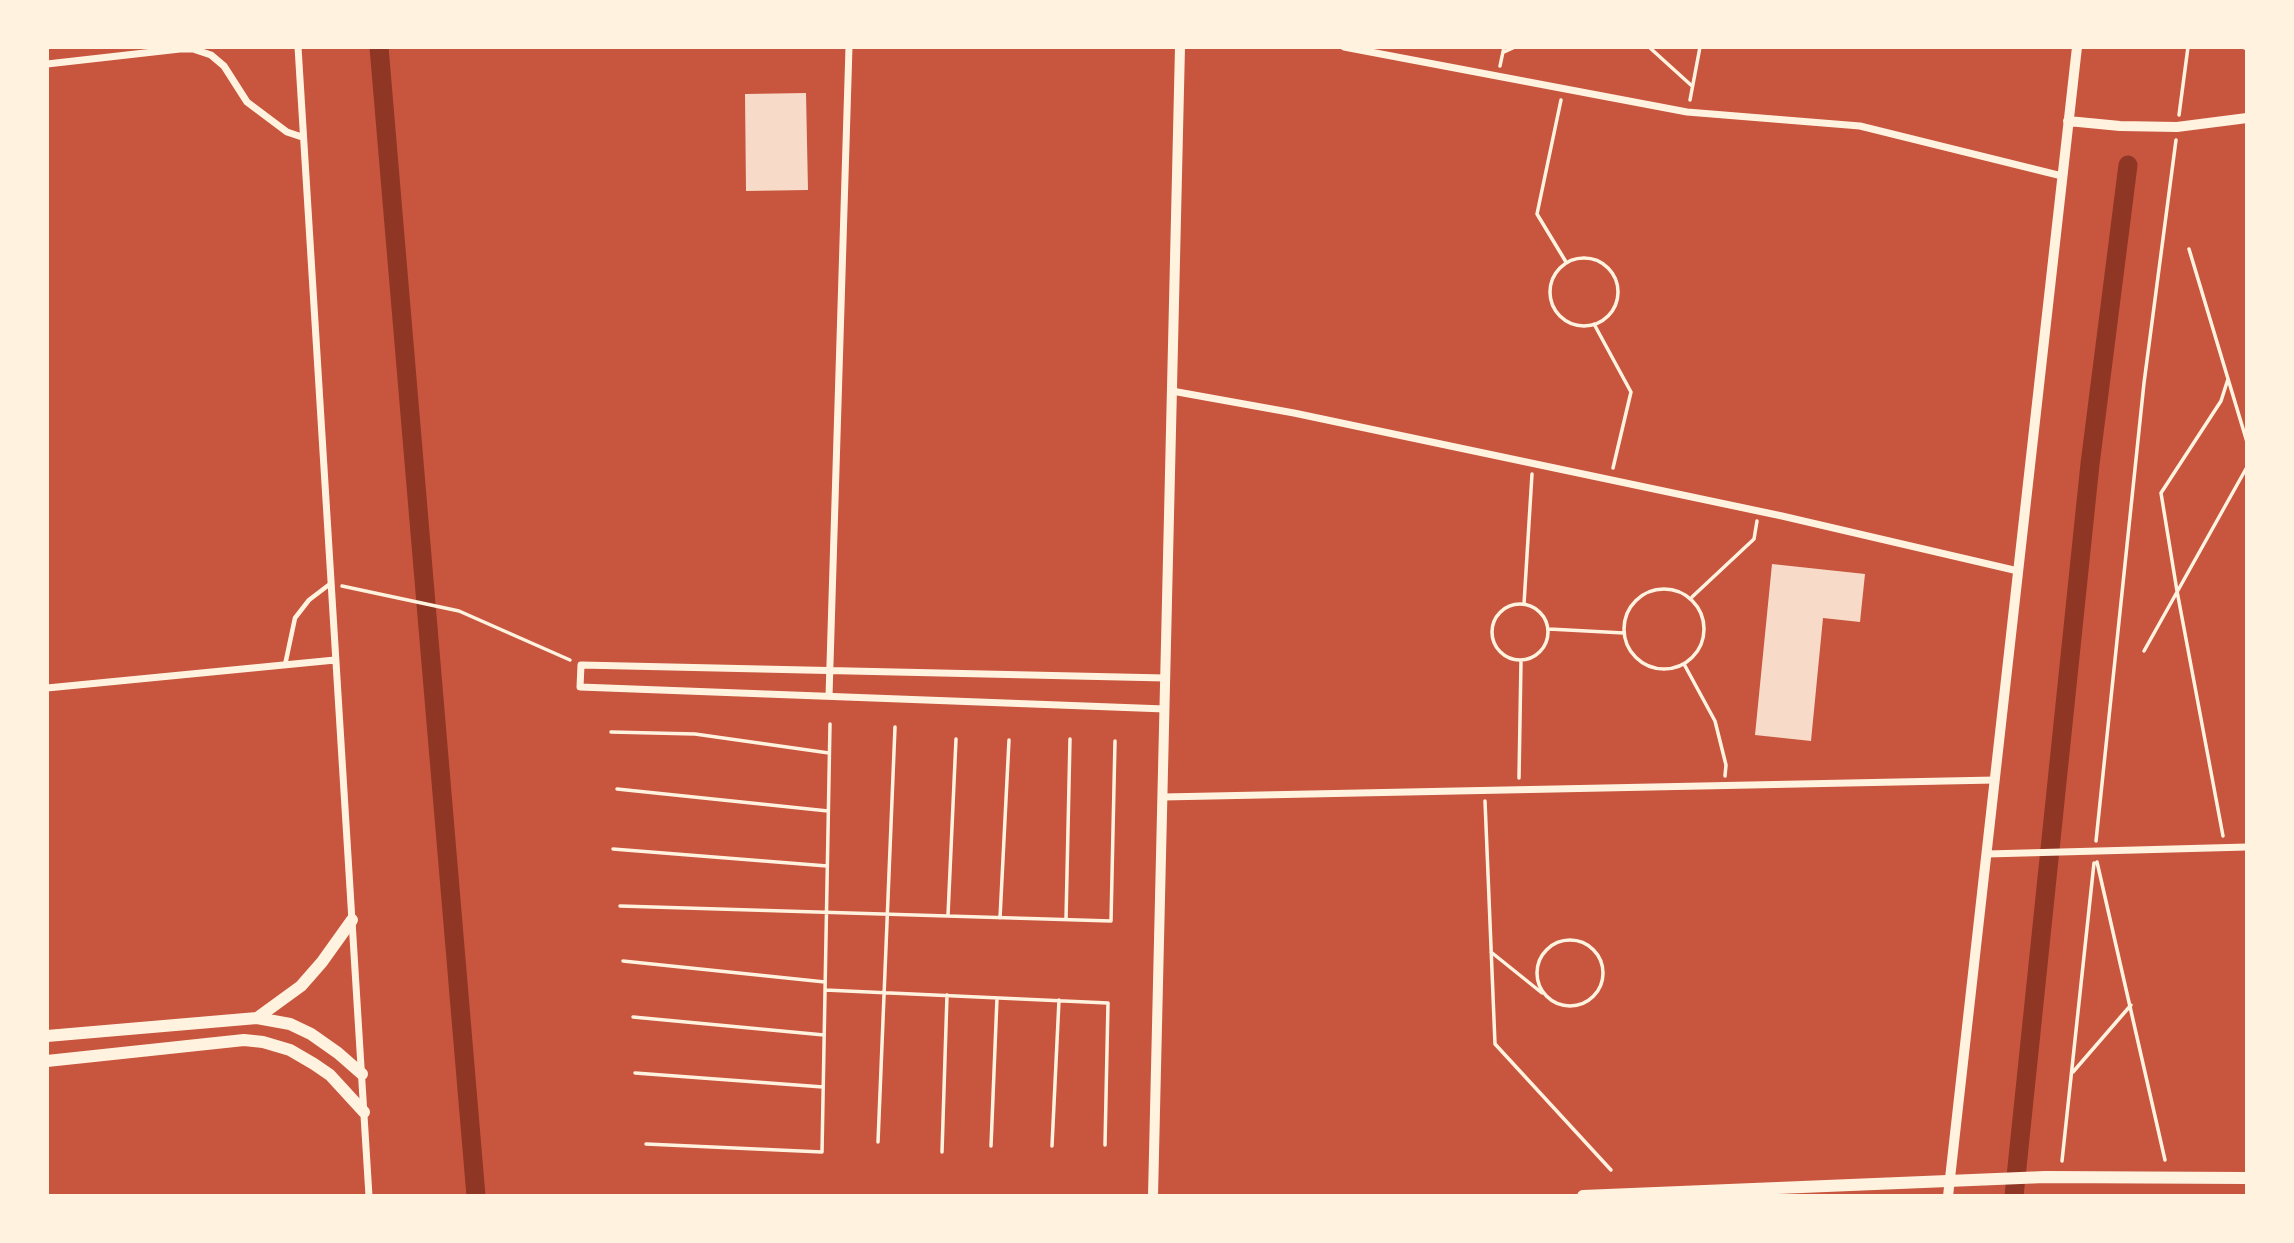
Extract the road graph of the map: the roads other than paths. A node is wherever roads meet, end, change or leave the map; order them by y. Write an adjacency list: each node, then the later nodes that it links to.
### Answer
1 (298, 47): 9 (street)
2 (849, 47): 16 (street)
3 (1180, 47): 11 (street)
4 (1344, 47): 10 (street)
5 (2077, 47): 8 (street)
6 (47, 64): 9 (street)
7 (2247, 118): 8 (street)
8 (2068, 121): 10 (street)
9 (302, 137): 13 (street)
10 (2062, 176): 12 (street)
11 (1172, 391): 12 (street); 17 (street)
12 (2018, 571): 21 (street)
13 (331, 584): 14 (street); 15 (lane)
14 (335, 660): 15 (street); 25 (street)
15 (285, 665): 18 (street)
16 (830, 670): 17 (street); 19 (street); 19 (street)
17 (1166, 678): 20 (street)
18 (47, 688)
19 (829, 696): 20 (street)
20 (1165, 709): 22 (street)
21 (1995, 780): 22 (street); 24 (street)
22 (1163, 797): 34 (street)
23 (2247, 847): 24 (street)
24 (1986, 855): 32 (street)
25 (352, 920): 26 (main road); 29 (street)
26 (257, 1018): 27 (main road); 29 (main road)
27 (47, 1036)
28 (47, 1061): 30 (main road)
29 (362, 1074): 30 (street)
30 (364, 1112): 33 (street)
31 (2247, 1178): 32 (main road)
32 (1950, 1181): 35 (main road); 36 (street)
33 (369, 1196)
34 (1153, 1196)
35 (1583, 1196)
36 (1948, 1196)

